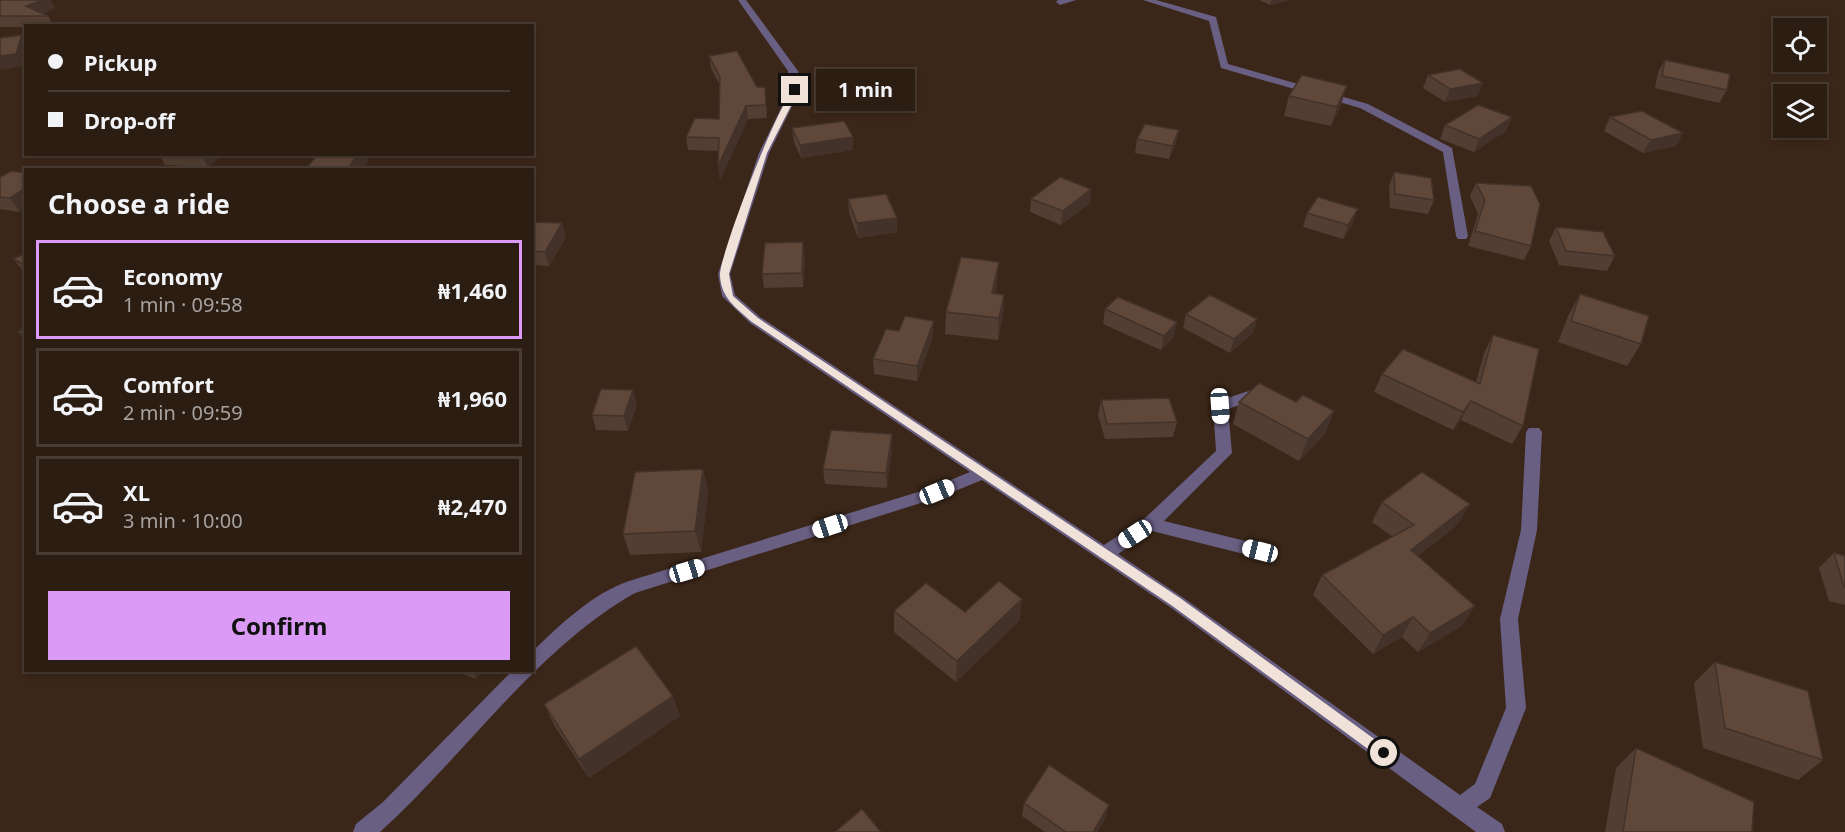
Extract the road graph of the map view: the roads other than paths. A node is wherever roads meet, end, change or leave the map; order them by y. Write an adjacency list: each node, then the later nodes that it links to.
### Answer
1 (742, 0): 8 (street)
2 (1072, 0): 4 (street)
3 (1148, 0): 5 (street)
4 (1060, 2)
5 (1462, 236)
6 (1263, 391): 9 (street)
7 (1534, 432): 14 (street)
8 (982, 474): 11 (street); 12 (street)
9 (1150, 524): 10 (street); 11 (street)
10 (1260, 551)
11 (1104, 554): 14 (street)
12 (534, 662)
13 (524, 672): 15 (street)
14 (1459, 808): 16 (street)
15 (364, 832)
16 (1494, 832)

